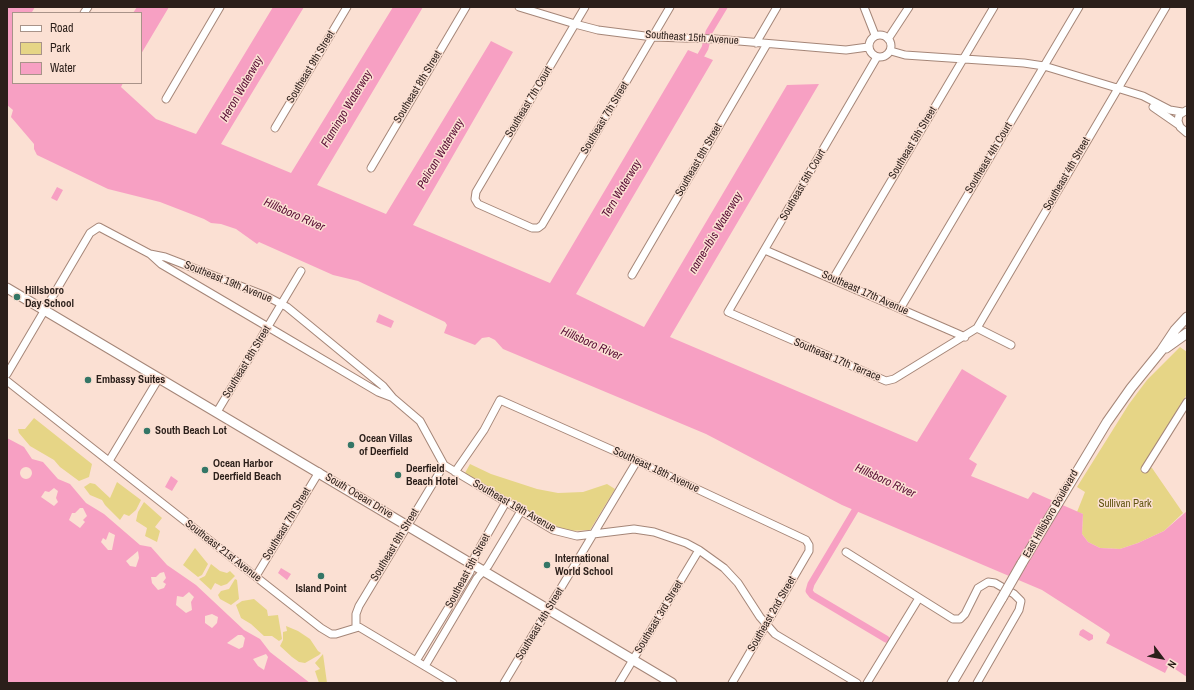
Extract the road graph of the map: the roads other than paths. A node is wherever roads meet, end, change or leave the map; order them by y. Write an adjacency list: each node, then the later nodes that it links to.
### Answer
1 (220, 7): 25 (street)
2 (347, 7): 28 (street, Southeast 9th Street)
3 (466, 7): 30 (street, Southeast 8th Street)
4 (519, 7): 13 (street, Southeast 15th Avenue)
5 (585, 7): 13 (street, Southeast 7th Court)
6 (670, 7): 15 (street, Southeast 7th Street)
7 (777, 7): 17 (street)
8 (864, 7): 14 (street)
9 (909, 7): 16 (street)
10 (994, 7): 22 (street, Southeast 5th Street)
11 (1079, 7): 23 (street, Southeast 4th Court)
12 (1166, 7): 24 (street, Southeast 4th Street)
13 (575, 24): 15 (street, Southeast 15th Avenue); 31 (street, Southeast 7th Court)
14 (875, 35): 16 (street); 19 (street)
15 (653, 37): 17 (street, Southeast 15th Avenue); 31 (street, Southeast 7th Street)
16 (888, 39): 20 (street)
17 (756, 43): 18 (street, Southeast 15th Avenue)
18 (767, 44): 19 (street, Southeast 15th Avenue); 35 (street, Southeast 6th Street)
19 (868, 47): 21 (street)
20 (890, 51): 21 (street); 22 (street)
21 (877, 57): 32 (street, Southeast 5th Court)
22 (964, 59): 23 (street); 36 (street, Southeast 5th Street)
23 (1044, 66): 24 (street); 39 (street, Southeast 4th Court)
24 (1118, 88): 26 (street); 27 (street); 44 (street, Southeast 4th Street)
25 (166, 99)
26 (1184, 111): 27 (street)
27 (1179, 124): 29 (street)
28 (275, 128)
29 (1187, 133)
30 (371, 168)
31 (538, 228)
32 (765, 250): 36 (street, Southeast 17th Avenue); 41 (street, Southeast 5th Court)
33 (150, 254): 38 (street, Southeast 19th Avenue); 40 (street, Southeast 19th Avenue); 43 (street, Southeast 19th Avenue)
34 (302, 271): 38 (street, Southeast 8th Street)
35 (632, 275)
36 (833, 279): 39 (street, Southeast 17th Avenue)
37 (7, 288): 40 (main road, South Ocean Drive)
38 (282, 304): 43 (street, Southeast 8th Street); 52 (street, Southeast 19th Avenue)
39 (900, 309): 46 (street, Southeast 17th Avenue)
40 (45, 310): 49 (street); 50 (main road, South Ocean Drive)
41 (728, 312): 46 (street, Southeast 17th Terrace)
42 (1187, 317): 48 (main road, East Hillsboro Boulevard)
43 (268, 327): 52 (street, Southeast 19th Avenue); 54 (street, Southeast 8th Street)
44 (977, 328): 46 (street, Southeast 4th Street); 47 (street)
45 (1187, 333): 48 (main road, East Hillsboro Boulevard)
46 (965, 337)
47 (1011, 345)
48 (1161, 351): 85 (main road, East Hillsboro Boulevard, bridge)
49 (7, 374)
50 (160, 378): 54 (main road, South Ocean Drive); 55 (street)
51 (7, 381): 55 (street, Southeast 21st Avenue)
52 (393, 398): 57 (street, Southeast 19th Avenue)
53 (1187, 402): 58 (street)
54 (218, 412): 59 (main road, South Ocean Drive)
55 (109, 461): 70 (street, Southeast 21st Avenue)
56 (637, 461): 60 (street, Southeast 18th Avenue); 64 (street, Southeast 4th Street); 65 (street, Southeast 18th Avenue)
57 (444, 466): 60 (street, Southeast 19th Avenue); 63 (street, Southeast 6th Street)
58 (1145, 469)
59 (318, 472): 63 (main road, South Ocean Drive); 70 (street, Southeast 7th Street)
60 (455, 472): 61 (street, Southeast 19th Avenue)
61 (506, 502): 62 (street, Southeast 19th Avenue); 68 (street, Southeast 5th Street)
62 (521, 511): 64 (street, Southeast 19th Avenue); 69 (street, Southeast 5th Street)
63 (408, 524): 68 (main road, South Ocean Drive); 74 (street, Southeast 6th Street)
64 (593, 535): 66 (street, Southeast 19th Avenue); 72 (street, Southeast 4th Street)
65 (809, 545): 73 (street, Southeast 2nd Street)
66 (699, 550): 73 (street, Southeast 19th Avenue); 75 (street, Southeast 3rd Street)
67 (846, 552): 71 (street)
68 (472, 564): 69 (main road, South Ocean Drive); 76 (street, Southeast 5th Street)
69 (484, 571): 72 (main road, South Ocean Drive); 77 (street, Southeast 5th Street)
70 (256, 576): 74 (street, Southeast 21st Avenue)
71 (918, 598): 84 (street); 86 (street)
72 (548, 610): 75 (main road, South Ocean Drive); 79 (street, Southeast 4th Street)
73 (766, 625): 82 (street, Southeast 2nd Street); 83 (street, Southeast 19th Avenue)
74 (356, 627): 76 (street)
75 (633, 660): 80 (street, Southeast 3rd Street); 81 (main road, South Ocean Drive)
76 (416, 661): 77 (street)
77 (425, 666): 78 (street)
78 (453, 683)
79 (504, 683)
80 (619, 683)
81 (672, 683)
82 (732, 683)
83 (857, 683)
84 (866, 683)
85 (952, 683)
86 (977, 683)

